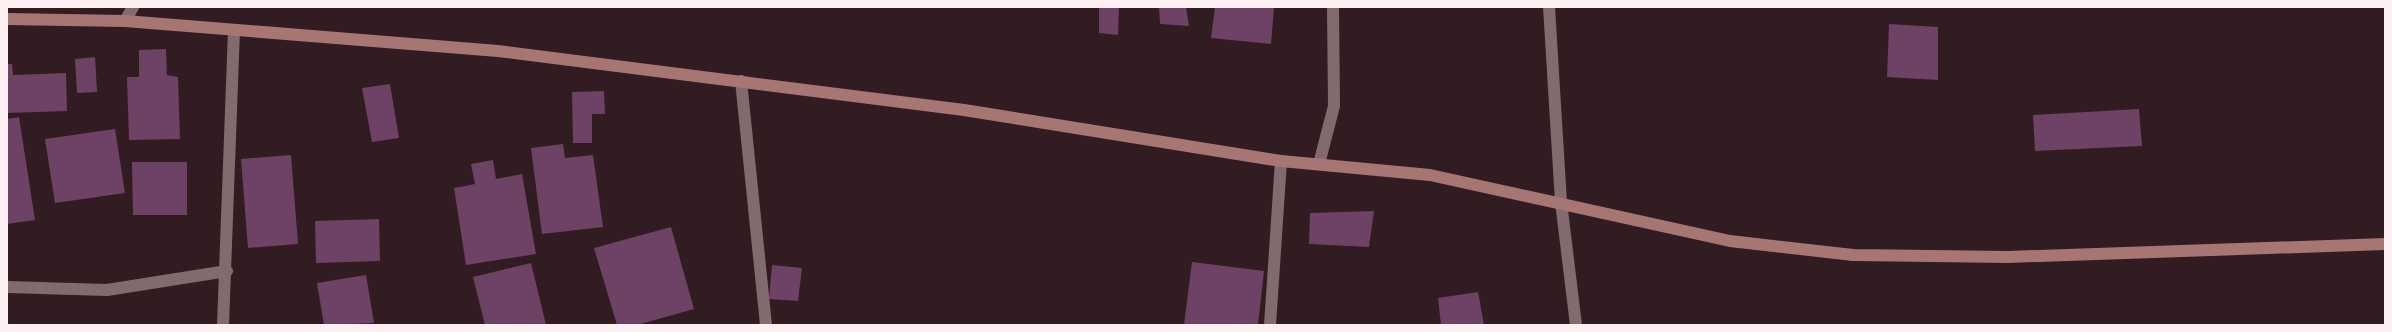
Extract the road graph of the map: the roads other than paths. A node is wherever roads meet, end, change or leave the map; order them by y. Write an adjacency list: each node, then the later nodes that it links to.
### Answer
1 (133, 7): 5 (street)
2 (1333, 7): 9 (street)
3 (1549, 7): 10 (street)
4 (7, 19): 5 (street)
5 (125, 21): 6 (street)
6 (234, 30): 7 (street); 12 (street)
7 (741, 81): 8 (street); 15 (street)
8 (1280, 161): 9 (street); 16 (street)
9 (1319, 164): 10 (street)
10 (1561, 202): 11 (street); 17 (street)
11 (2385, 244)
12 (227, 271): 13 (street); 14 (street)
13 (7, 287)
14 (223, 325)
15 (766, 325)
16 (1270, 325)
17 (1576, 325)

